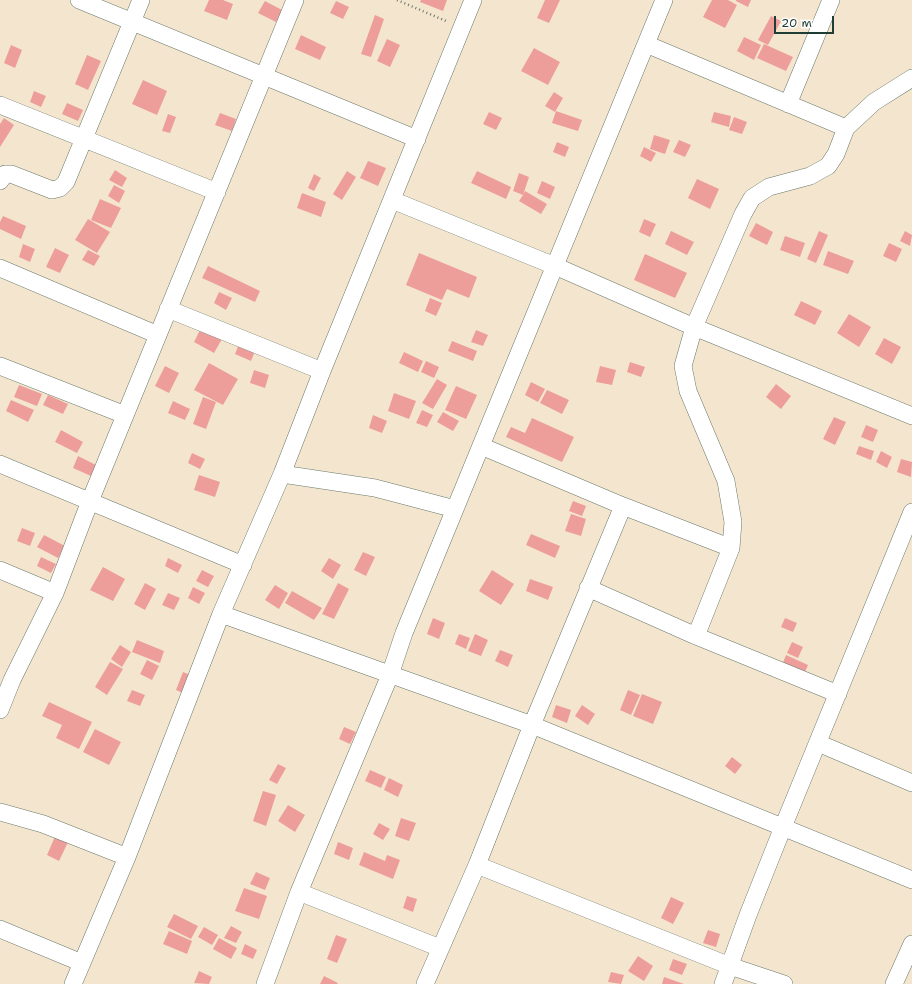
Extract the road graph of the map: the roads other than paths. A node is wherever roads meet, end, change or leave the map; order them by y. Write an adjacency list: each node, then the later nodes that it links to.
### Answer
1 (79, 0): 7 (street)
2 (141, 0): 7 (street)
3 (295, 0): 9 (street)
4 (473, 0): 15 (street)
5 (664, 0): 8 (street)
6 (831, 0): 11 (street)
7 (133, 22): 9 (street); 14 (street)
8 (646, 44): 11 (street); 19 (street)
9 (263, 76): 15 (street); 17 (street)
10 (912, 78): 13 (street)
11 (788, 104): 13 (street)
12 (0, 105): 14 (street)
13 (846, 128): 22 (street)
14 (83, 138): 16 (street); 17 (street)
15 (417, 139): 18 (street)
16 (0, 181)
17 (217, 192): 21 (street)
18 (392, 200): 19 (street); 25 (street)
19 (555, 266): 22 (street); 28 (street)
20 (0, 268): 23 (street)
21 (168, 309): 23 (street); 25 (street)
22 (694, 327): 27 (street); 35 (street)
23 (158, 335): 26 (street)
24 (0, 366): 26 (street)
25 (322, 371): 30 (street)
26 (125, 416): 31 (street)
27 (912, 416)
28 (481, 446): 32 (street); 33 (street)
29 (0, 464): 31 (street)
30 (282, 474): 33 (street); 36 (street)
31 (90, 501): 36 (street); 39 (street)
32 (623, 506): 35 (street); 38 (street)
33 (455, 508): 42 (street)
34 (912, 512): 43 (street)
35 (731, 548): 41 (street)
36 (243, 565): 40 (street)
37 (0, 570): 39 (street)
38 (588, 588): 41 (street); 45 (street)
39 (55, 593): 44 (street)
40 (221, 614): 42 (street); 50 (street)
41 (696, 636): 43 (street)
42 (390, 675): 45 (street); 53 (street)
43 (838, 694): 46 (street)
44 (0, 710)
45 (532, 725): 49 (street); 51 (street)
46 (818, 743): 47 (street); 49 (street)
47 (912, 783)
48 (0, 812): 50 (street)
49 (783, 827): 52 (street); 58 (street)
50 (127, 857): 57 (street)
51 (477, 865): 56 (street); 58 (street)
52 (912, 880)
53 (299, 892): 56 (street); 60 (street)
54 (0, 928): 57 (street)
55 (912, 944): 64 (street)
56 (440, 948): 61 (street)
57 (82, 963): 59 (street)
58 (730, 966): 62 (street); 63 (street)
59 (73, 984)
60 (265, 984)
61 (425, 984)
62 (723, 984)
63 (784, 984)
64 (894, 984)

